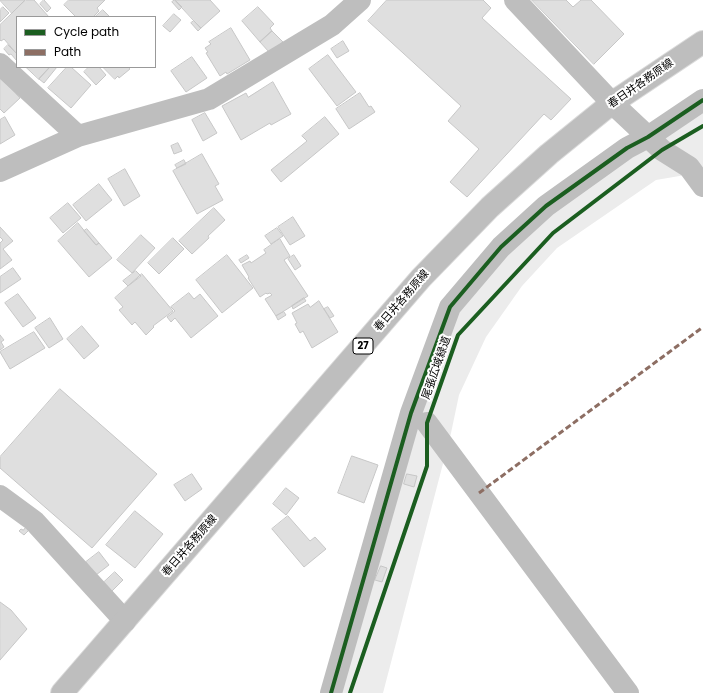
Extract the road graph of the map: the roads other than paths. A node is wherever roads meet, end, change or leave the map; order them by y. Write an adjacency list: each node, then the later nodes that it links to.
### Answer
1 (360, 0): 7 (street)
2 (515, 0): 6 (street)
3 (703, 42): 6 (street, 春日井各務原線 / 27)
4 (0, 64): 7 (street)
5 (703, 100): 8 (street)
6 (612, 103): 8 (street); 13 (street, 春日井各務原線 / 27)
7 (78, 136): 9 (street)
8 (648, 137): 10 (street); 15 (street)
9 (0, 171)
10 (703, 186)
11 (427, 423): 16 (street)
12 (0, 496): 13 (street)
13 (125, 621): 14 (street, 春日井各務原線 / 27)
14 (62, 693)
15 (331, 693)
16 (628, 693)

